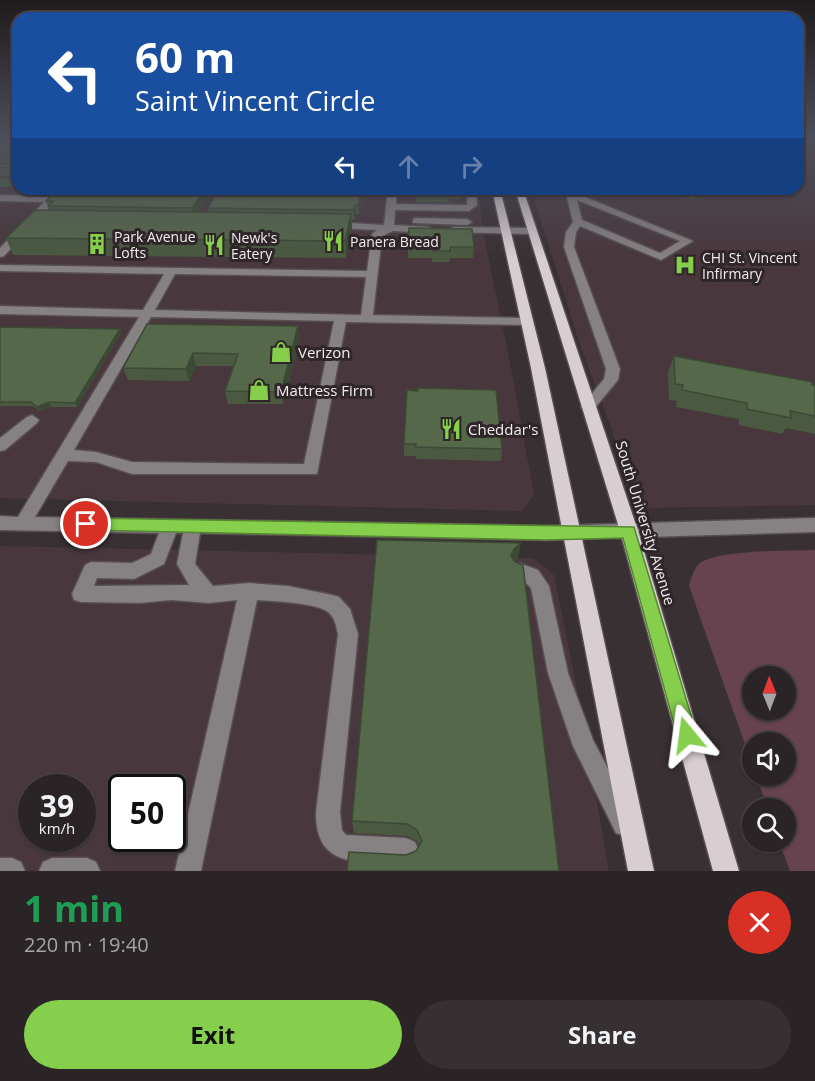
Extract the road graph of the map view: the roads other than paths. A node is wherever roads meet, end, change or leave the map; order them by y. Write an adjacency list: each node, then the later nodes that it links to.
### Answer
1 (56, 195): 9 (street)
2 (392, 195): 10 (street)
3 (472, 195): 10 (street)
4 (497, 195): 16 (main road)
5 (521, 195): 17 (main road, South University Avenue)
6 (571, 195): 13 (street)
7 (577, 195): 13 (street)
8 (0, 198): 9 (street)
9 (52, 199): 11 (street)
10 (391, 207): 15 (street)
11 (33, 221): 12 (street); 18 (street)
12 (45, 221)
13 (578, 222): 27 (street)
14 (318, 225): 15 (street)
15 (390, 225): 16 (street); 21 (street)
16 (503, 226): 17 (street); 26 (main road)
17 (531, 227): 27 (main road, South University Avenue)
18 (0, 254)
19 (0, 268): 20 (street)
20 (171, 272): 21 (street); 23 (street)
21 (371, 274): 25 (street)
22 (0, 310): 23 (street)
23 (146, 313): 24 (street); 30 (street)
24 (341, 318): 25 (street); 30 (street)
25 (366, 319): 26 (street)
26 (526, 322): 37 (main road)
27 (588, 407): 36 (main road, South University Avenue)
28 (32, 420): 29 (street)
29 (0, 446)
30 (62, 455): 32 (street)
31 (0, 523): 32 (street)
32 (23, 523): 34 (street)
33 (815, 525): 36 (street)
34 (170, 526): 35 (street); 40 (street)
35 (194, 526): 37 (street); 40 (street)
36 (629, 531): 37 (street); 49 (main road, South University Avenue)
37 (572, 533): 41 (main road)
38 (519, 572): 41 (street)
39 (249, 591): 40 (street); 42 (street); 47 (street)
40 (209, 595)
41 (635, 844): 48 (main road)
42 (406, 851)
43 (0, 871): 44 (street)
44 (12, 871)
45 (52, 871): 46 (street)
46 (87, 871)
47 (189, 871)
48 (641, 871)
49 (726, 871)

